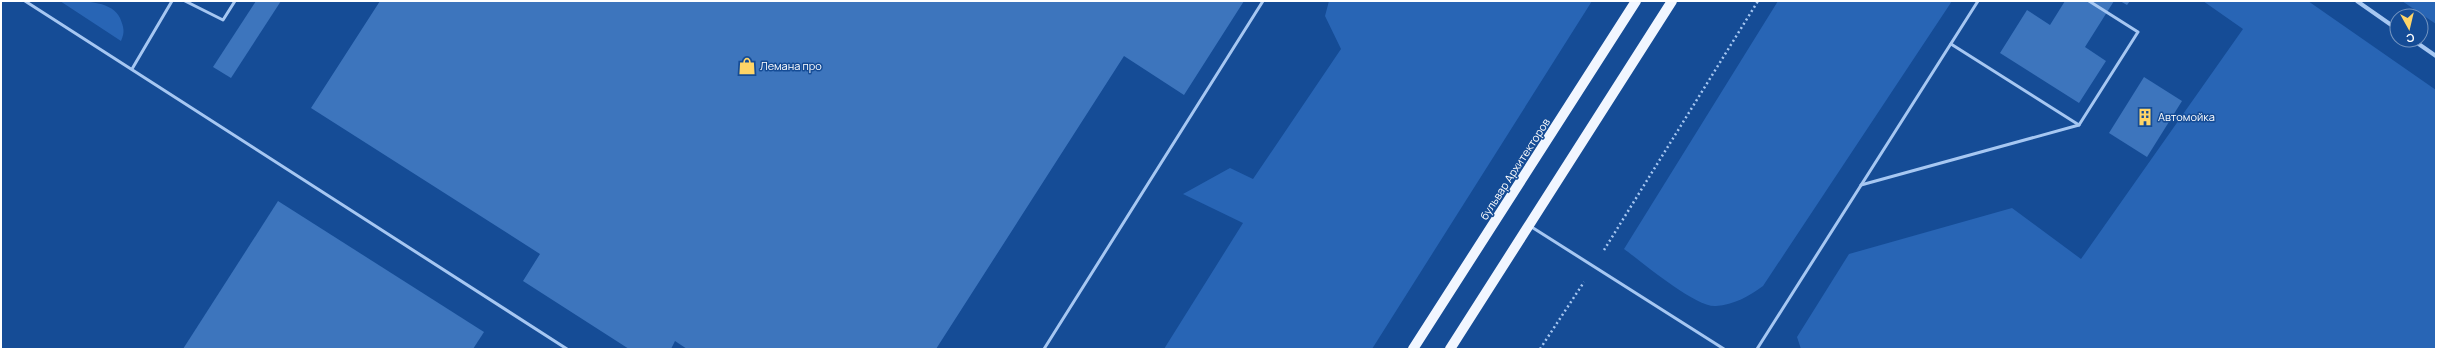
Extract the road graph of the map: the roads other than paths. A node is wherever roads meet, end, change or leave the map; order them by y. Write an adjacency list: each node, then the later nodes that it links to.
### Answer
1 (25, 1): 15 (lane)
2 (172, 1): 15 (lane)
3 (185, 1): 4 (lane)
4 (235, 1)
5 (1263, 1): 20 (lane)
6 (1636, 1): 21 (main road, бульвар Архитекторов)
7 (1672, 1): 18 (main road)
8 (1978, 1): 12 (lane)
9 (2089, 1): 16 (lane)
10 (2357, 1): 11 (street)
11 (2389, 23)
12 (1951, 44): 16 (lane); 17 (lane)
13 (2424, 48): 14 (street)
14 (2436, 56)
15 (132, 69): 19 (lane)
16 (2079, 125): 17 (lane)
17 (1861, 185): 24 (lane)
18 (1528, 226): 22 (main road); 23 (lane)
19 (567, 349)
20 (1044, 349)
21 (1414, 349)
22 (1450, 349)
23 (1724, 349)
24 (1757, 349)

